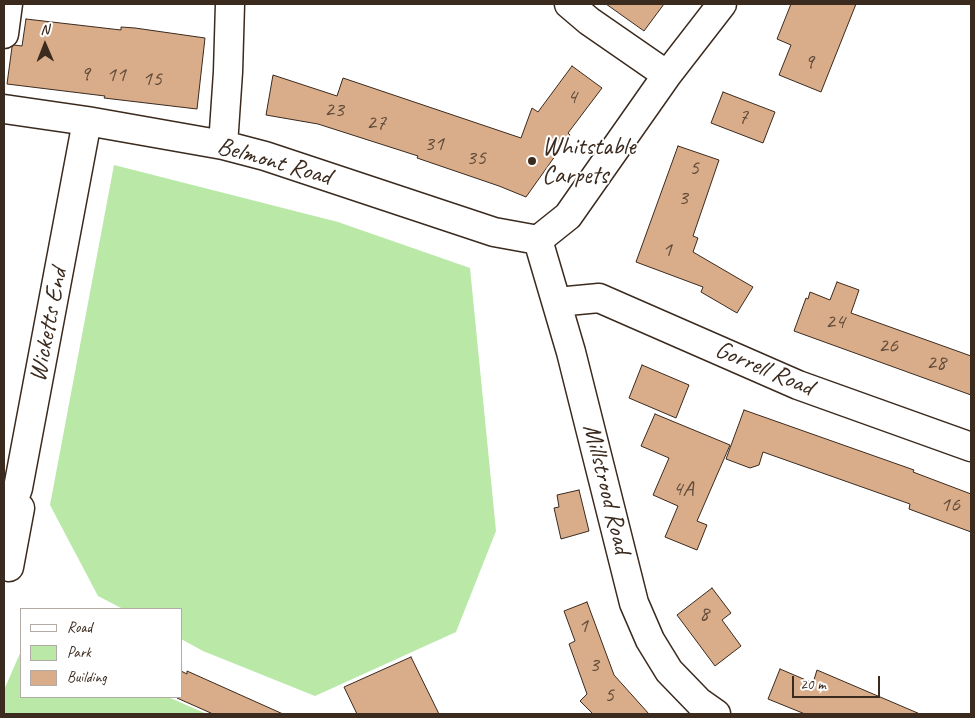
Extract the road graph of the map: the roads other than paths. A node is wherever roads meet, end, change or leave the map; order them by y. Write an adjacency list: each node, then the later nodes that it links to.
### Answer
1 (8, 4): 5 (street)
2 (230, 4): 9 (street)
3 (569, 4): 6 (street)
4 (722, 4): 6 (street)
5 (4, 34)
6 (666, 75): 11 (street)
7 (4, 109): 8 (street, Belmont Road)
8 (87, 121): 9 (street, Belmont Road); 10 (street, Wicketts End)
9 (223, 145): 11 (street, Belmont Road)
10 (78, 174): 14 (street, Wicketts End); 16 (street)
11 (538, 240): 12 (street, Millstrood Road)
12 (557, 302): 13 (street, Gorrell Road); 17 (street, Millstrood Road)
13 (971, 448)
14 (11, 486): 15 (street, Wicketts End)
15 (4, 527)
16 (9, 566)
17 (716, 714)

